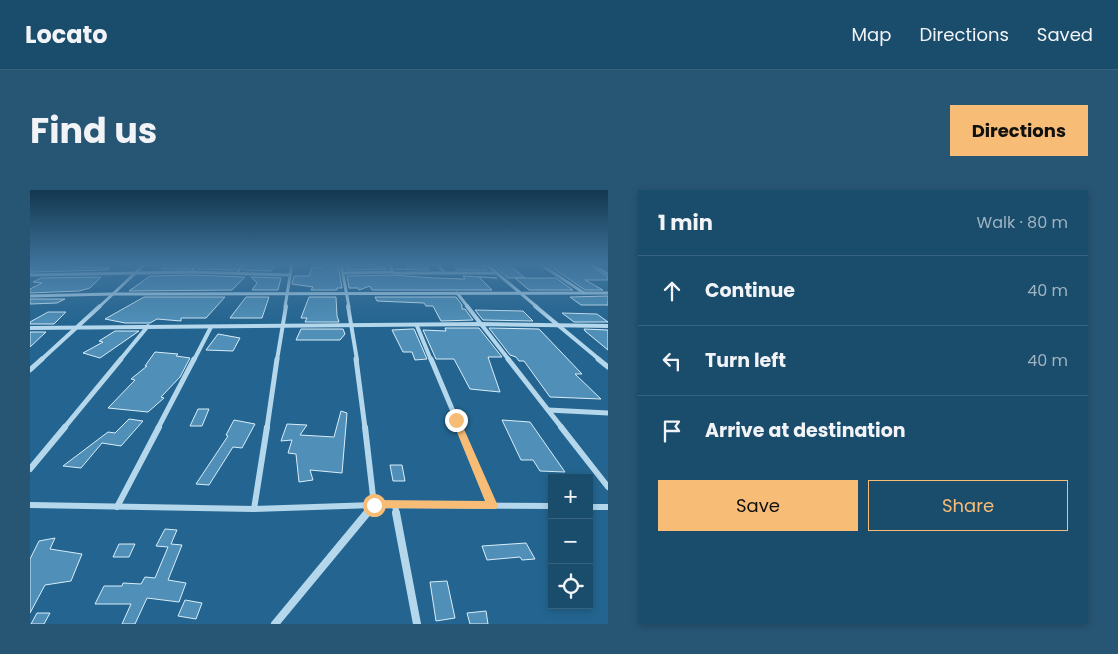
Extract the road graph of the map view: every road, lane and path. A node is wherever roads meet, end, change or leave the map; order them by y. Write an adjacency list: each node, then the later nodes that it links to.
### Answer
1 (123, 284): 7 (street)
2 (289, 284): 12 (street)
3 (345, 284): 8 (street)
4 (511, 284): 6 (street)
5 (570, 284): 10 (street)
6 (522, 293): 9 (street); 10 (street); 16 (street)
7 (112, 294): 12 (street); 13 (street); 20 (street)
8 (347, 294): 9 (street); 12 (street); 15 (street)
9 (457, 294): 14 (street)
10 (585, 294): 11 (street)
11 (608, 294)
12 (287, 295): 23 (street)
13 (30, 296)
14 (481, 324): 16 (street); 18 (street); 26 (street)
15 (351, 325): 18 (street); 23 (street); 30 (street)
16 (558, 325): 19 (street); 24 (street)
17 (148, 326): 20 (street); 21 (street); 28 (street)
18 (416, 326): 33 (street)
19 (608, 326)
20 (76, 327): 22 (street); 25 (street)
21 (211, 327): 23 (street); 36 (street)
22 (30, 328)
23 (283, 328): 38 (street)
24 (608, 367)
25 (30, 370)
26 (548, 410): 27 (street); 29 (street)
27 (608, 413)
28 (30, 469)
29 (608, 487)
30 (374, 505): 32 (street); 38 (street); 39 (street)
31 (30, 506): 36 (street)
32 (395, 506): 33 (street); 40 (street)
33 (492, 506): 34 (street)
34 (548, 506)
35 (593, 506): 37 (street)
36 (117, 507): 38 (street)
37 (608, 507)
38 (254, 509)
39 (275, 624)
40 (417, 624)

